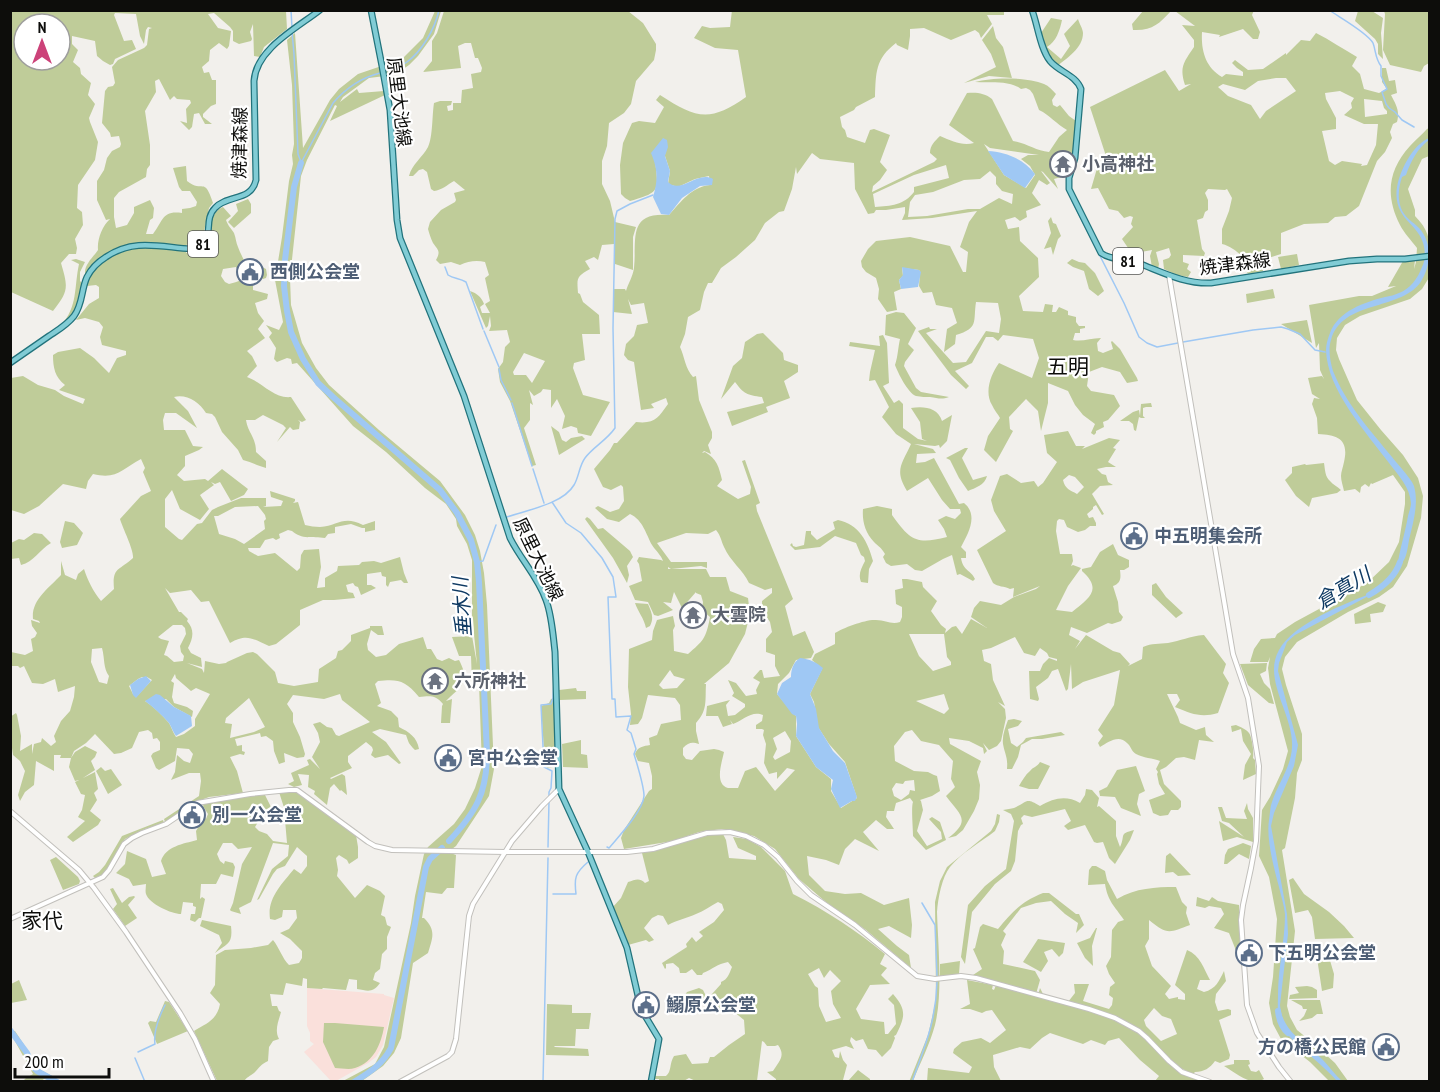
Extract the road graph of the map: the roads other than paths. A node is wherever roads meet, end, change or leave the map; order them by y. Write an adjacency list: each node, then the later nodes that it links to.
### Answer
1 (320, 10): 6 (main road, 焼津森線 / 81)
2 (371, 10): 7 (main road, 原里大池線)
3 (1032, 10): 5 (main road, 焼津森線 / 81)
4 (1430, 256): 5 (main road, 焼津森線 / 81)
5 (1169, 275): 17 (street)
6 (10, 363)
7 (559, 789): 9 (street); 10 (main road, 原里大池線)
8 (10, 811): 11 (street)
9 (505, 852): 10 (street); 11 (street); 14 (street)
10 (588, 852): 15 (main road, 原里大池線); 16 (street)
11 (91, 884): 12 (street); 13 (street)
12 (10, 919)
13 (214, 1082)
14 (399, 1082)
15 (651, 1082)
16 (1210, 1082)
17 (1291, 1082)

